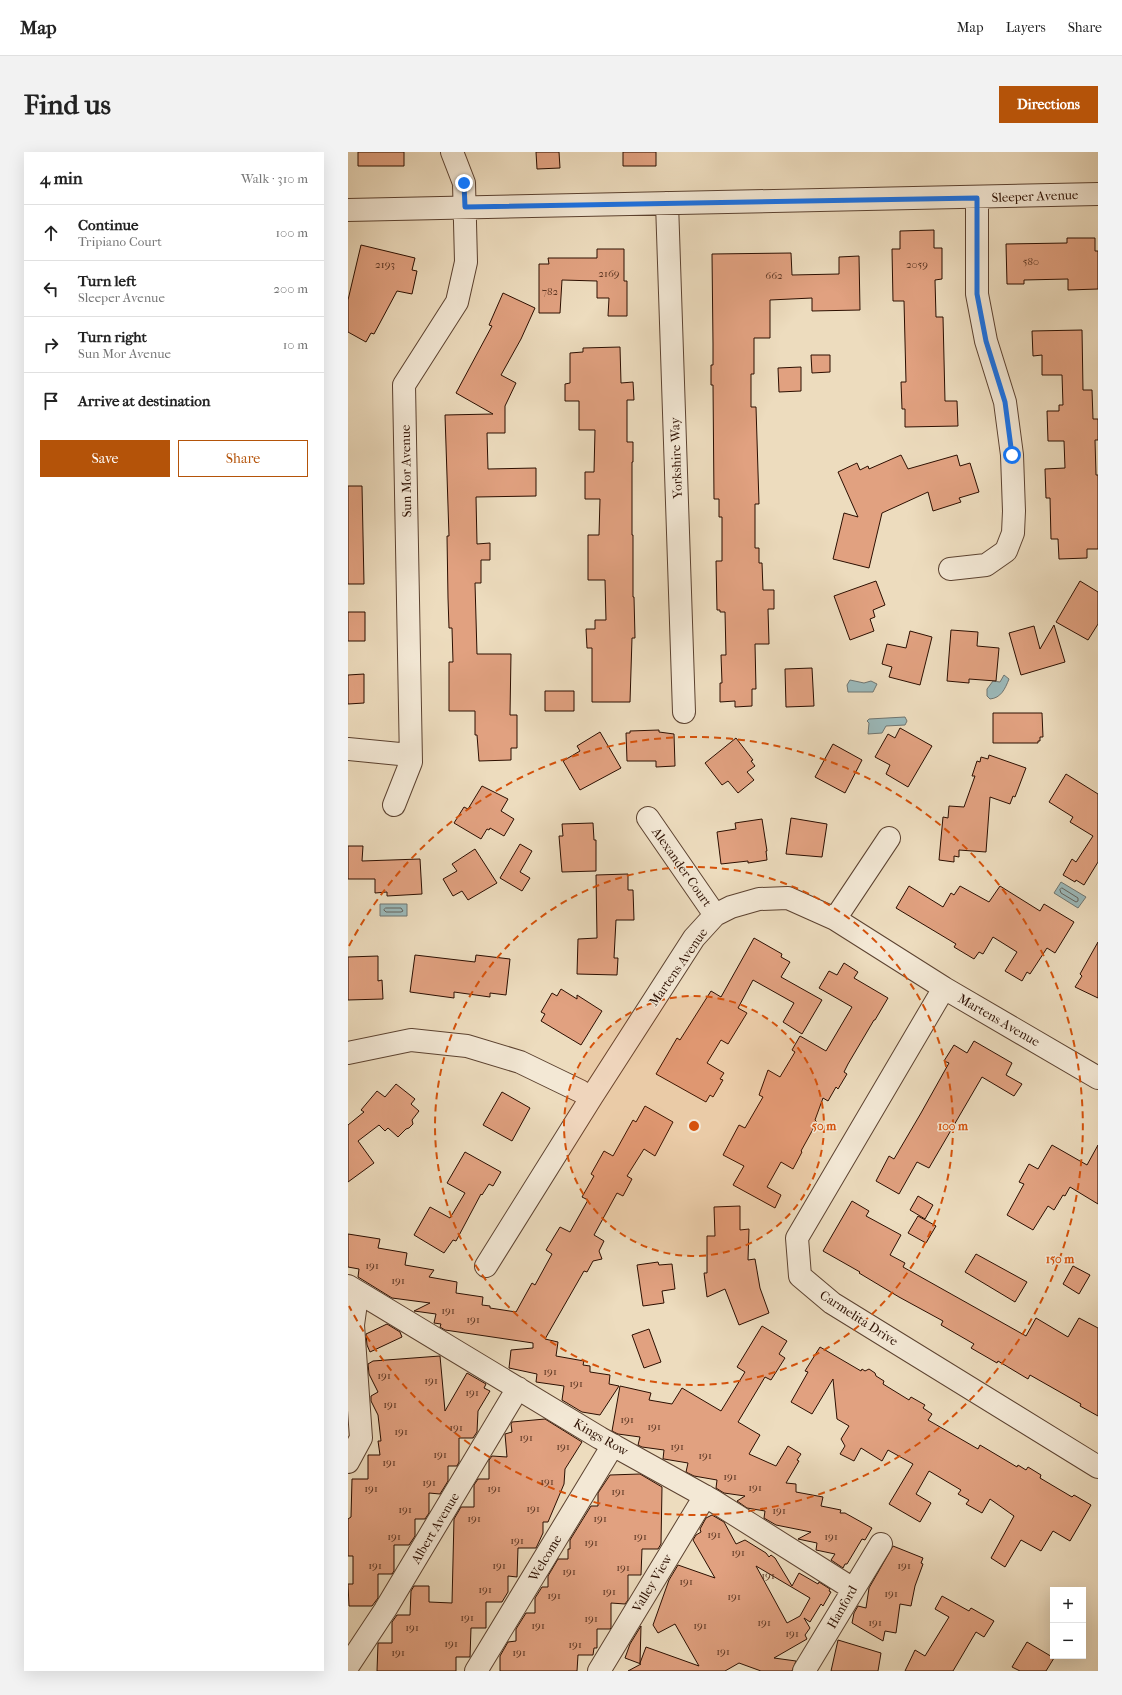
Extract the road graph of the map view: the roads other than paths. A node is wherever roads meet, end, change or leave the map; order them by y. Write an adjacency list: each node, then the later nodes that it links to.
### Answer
1 (452, 152): 5 (street, Sun Mor Avenue)
2 (1098, 194): 3 (street, Sleeper Avenue)
3 (977, 198): 4 (street, Sleeper Avenue); 7 (street)
4 (668, 204): 5 (street, Sleeper Avenue); 8 (street, Yorkshire Way)
5 (465, 207): 6 (street, Sleeper Avenue); 10 (street, Sun Mor Avenue)
6 (348, 210)
7 (950, 569)
8 (684, 712)
9 (348, 749): 10 (street)
10 (410, 755): 11 (street, Sun Mor Avenue)
11 (394, 805)
12 (648, 818): 14 (street, Alexander Court)
13 (888, 838): 15 (street)
14 (715, 915): 15 (street, Martens Avenue); 19 (street, Martens Avenue)
15 (835, 919): 16 (street, Martens Avenue)
16 (944, 988): 18 (street, Martens Avenue); 25 (street, Carmelita Drive)
17 (348, 1053): 19 (street)
18 (1098, 1078)
19 (591, 1098): 20 (street, Martens Avenue)
20 (486, 1266)
21 (354, 1290): 22 (street, Kings Row); 24 (street)
22 (518, 1388): 23 (street, Kings Row); 29 (street, Albert Avenue)
23 (612, 1444): 26 (street, Kings Row); 30 (street, Welcome)
24 (348, 1462)
25 (1098, 1466)
26 (704, 1496): 28 (street, Kings Row); 31 (street, Valley View)
27 (881, 1544): 28 (street, Hanford)
28 (852, 1589): 32 (street, Hanford)
29 (348, 1666)
30 (476, 1671)
31 (599, 1671)
32 (804, 1671)

